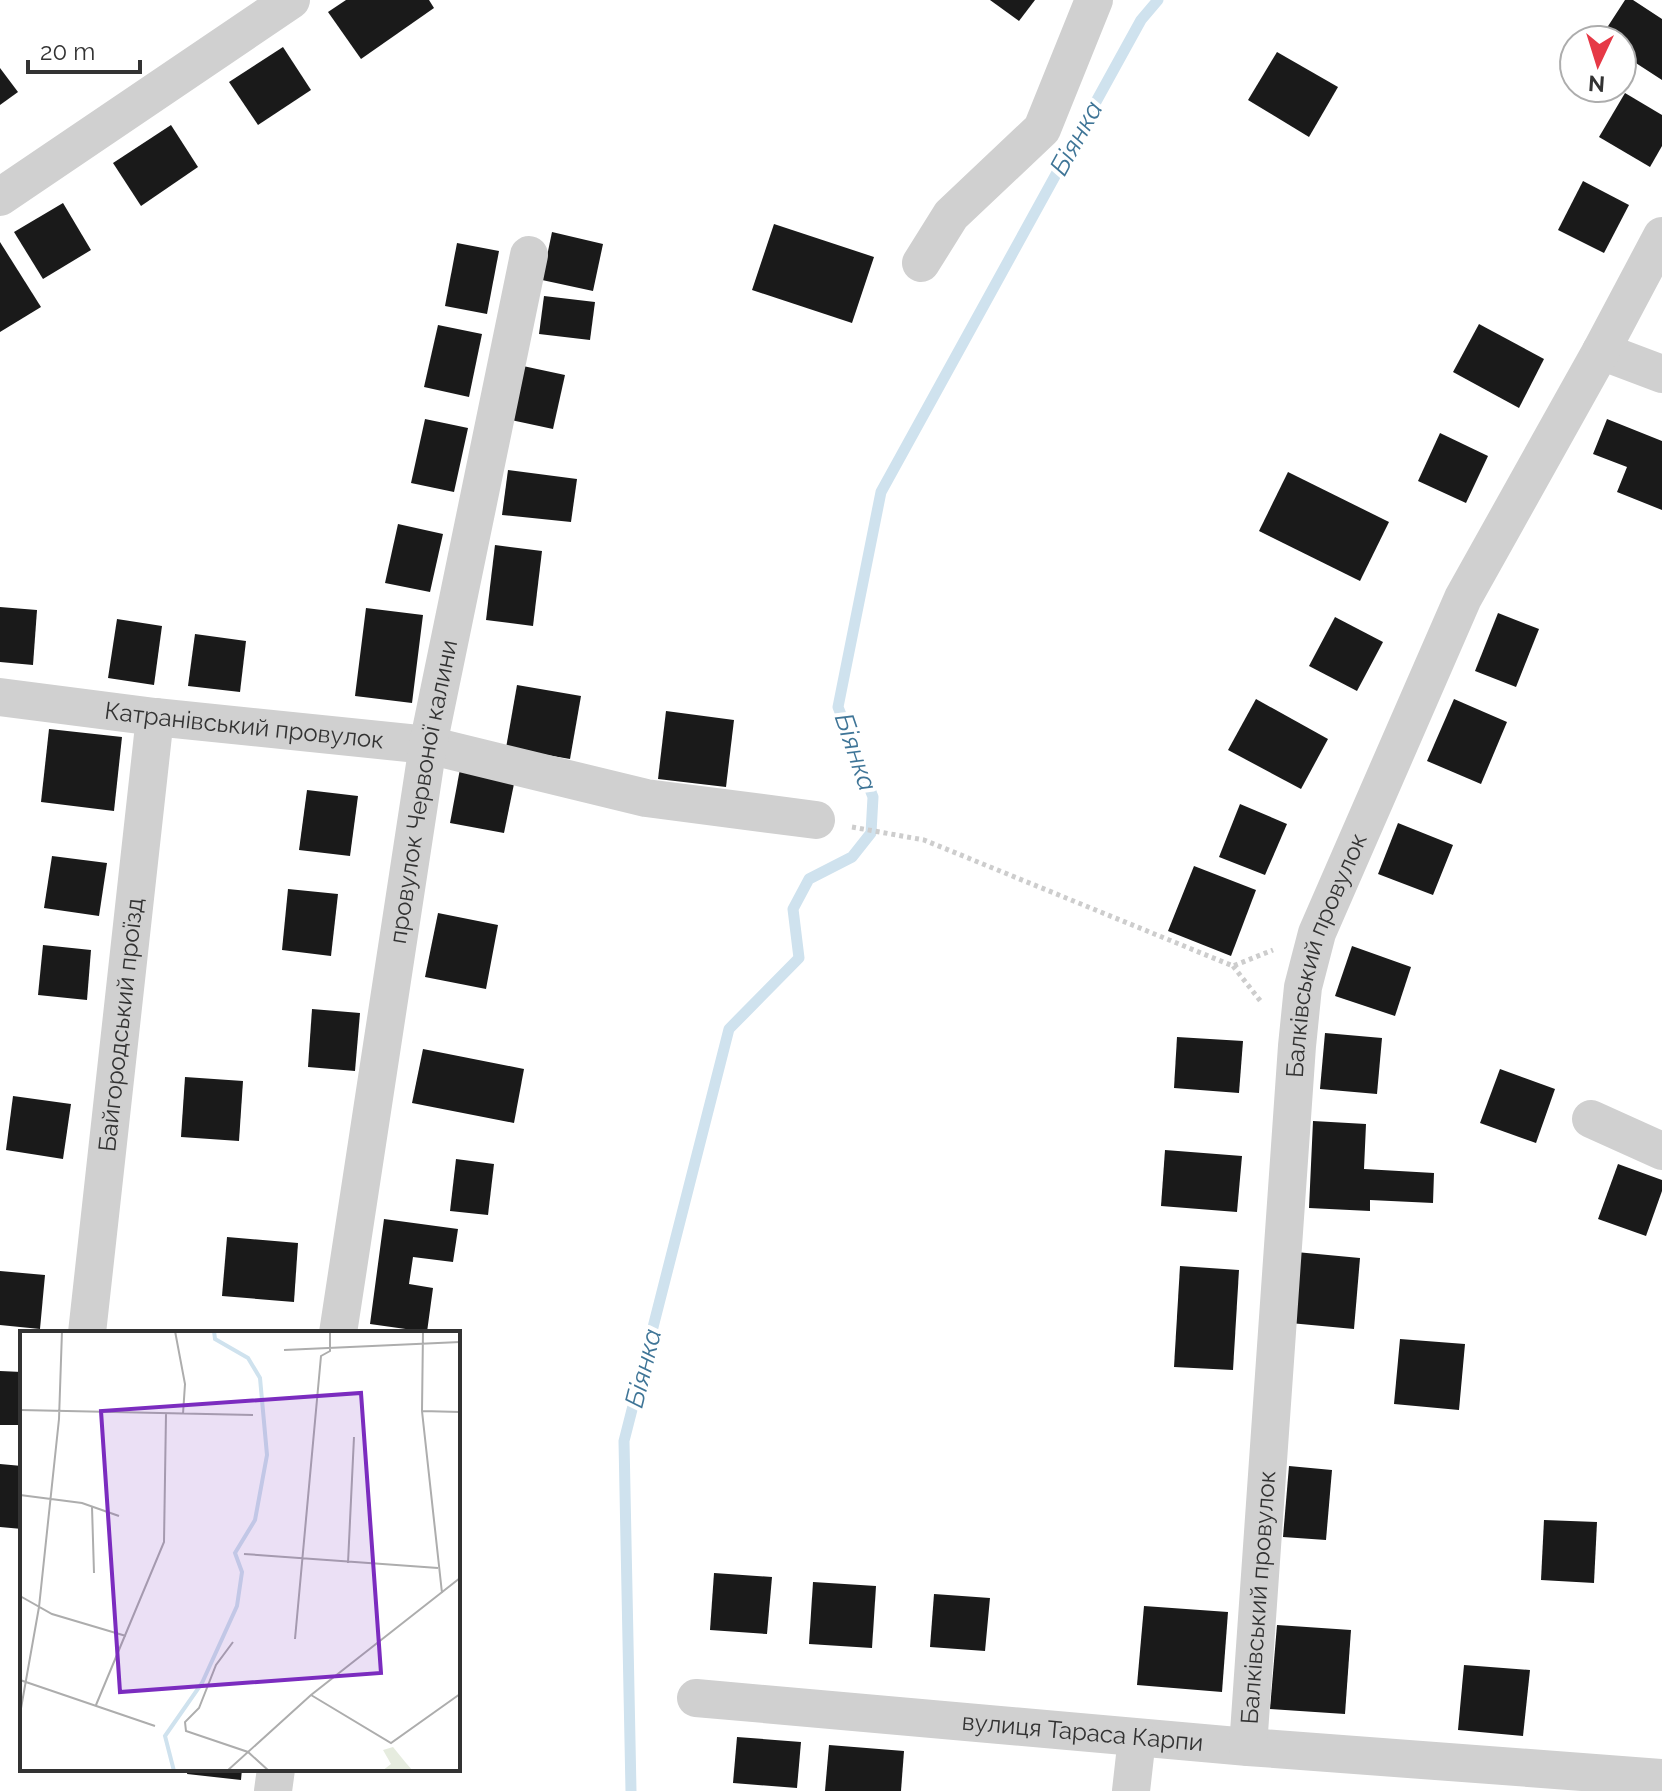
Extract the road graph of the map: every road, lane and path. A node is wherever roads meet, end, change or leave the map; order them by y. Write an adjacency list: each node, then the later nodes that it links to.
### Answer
1 (291, 0): 3 (street)
2 (1094, 0): 6 (street)
3 (0, 197)
4 (1662, 236): 7 (street, Балківський провулок)
5 (529, 255): 11 (street, провулок Червоної калини)
6 (921, 263)
7 (1601, 351): 8 (street); 13 (street, Балківський провулок)
8 (1662, 374)
9 (0, 697): 10 (street, Катранівський провулок)
10 (155, 717): 11 (street, Катранівський провулок); 16 (street, Байгородський проїзд)
11 (428, 745): 12 (street, Катранівський провулок); 17 (street, провулок Червоної калини)
12 (816, 820): 13 (path)
13 (1317, 933): 20 (street, Балківський провулок)
14 (1591, 1119): 15 (street)
15 (1662, 1151)
16 (87, 1331)
17 (338, 1331)
18 (696, 1698): 19 (street, вулиця Тараса Карпи)
19 (1137, 1738): 20 (street, вулиця Тараса Карпи); 24 (street)
20 (1248, 1747): 22 (street, вулиця Тараса Карпи)
21 (276, 1771): 23 (street)
22 (1662, 1778)
23 (273, 1791)
24 (1131, 1791)

